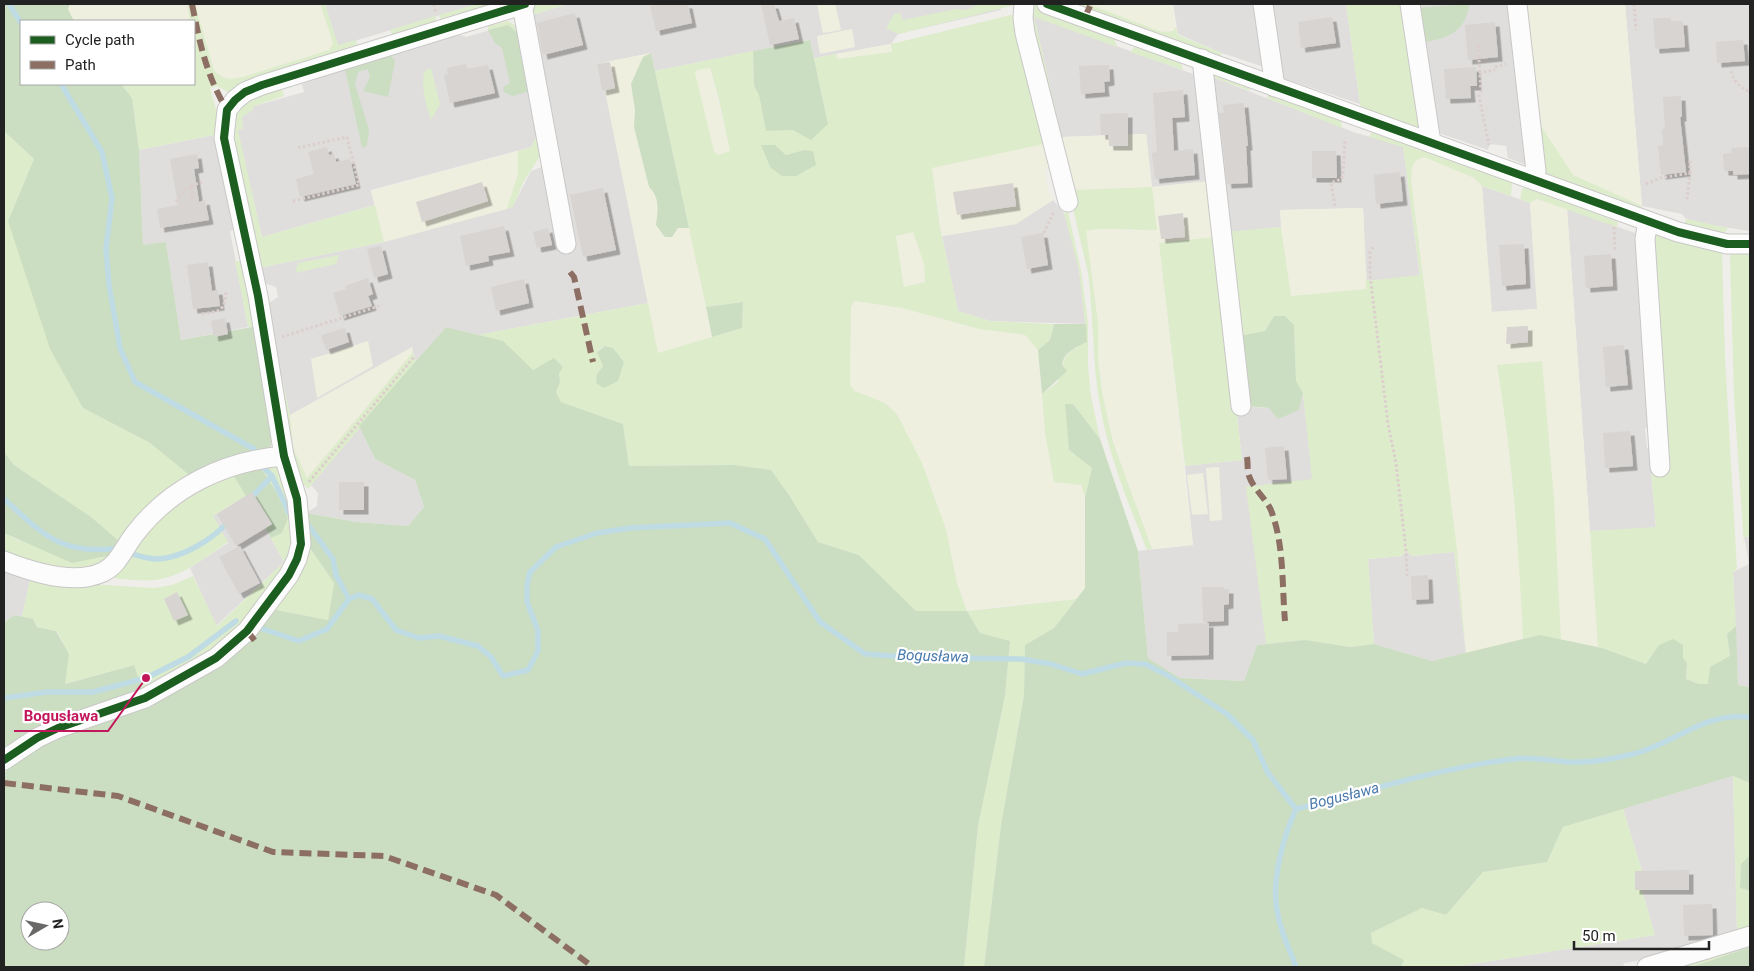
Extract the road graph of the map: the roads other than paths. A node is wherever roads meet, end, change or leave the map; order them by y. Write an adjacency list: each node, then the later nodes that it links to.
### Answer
1 (524, 4): 13 (street); 16 (street)
2 (1024, 4): 11 (street)
3 (1047, 4): 7 (street)
4 (1263, 4): 8 (street)
5 (1410, 4): 9 (street)
6 (1517, 4): 10 (street)
7 (1202, 59): 8 (street); 15 (street)
8 (1275, 86): 9 (street)
9 (1431, 143): 10 (street)
10 (1534, 180): 12 (street)
11 (1062, 206)
12 (1648, 221): 14 (street); 17 (street)
13 (566, 244)
14 (1750, 244)
15 (1241, 406)
16 (284, 456): 18 (street); 19 (street)
17 (1660, 467)
18 (4, 561)
19 (4, 760)
20 (1750, 936): 21 (street)
21 (1647, 967)

